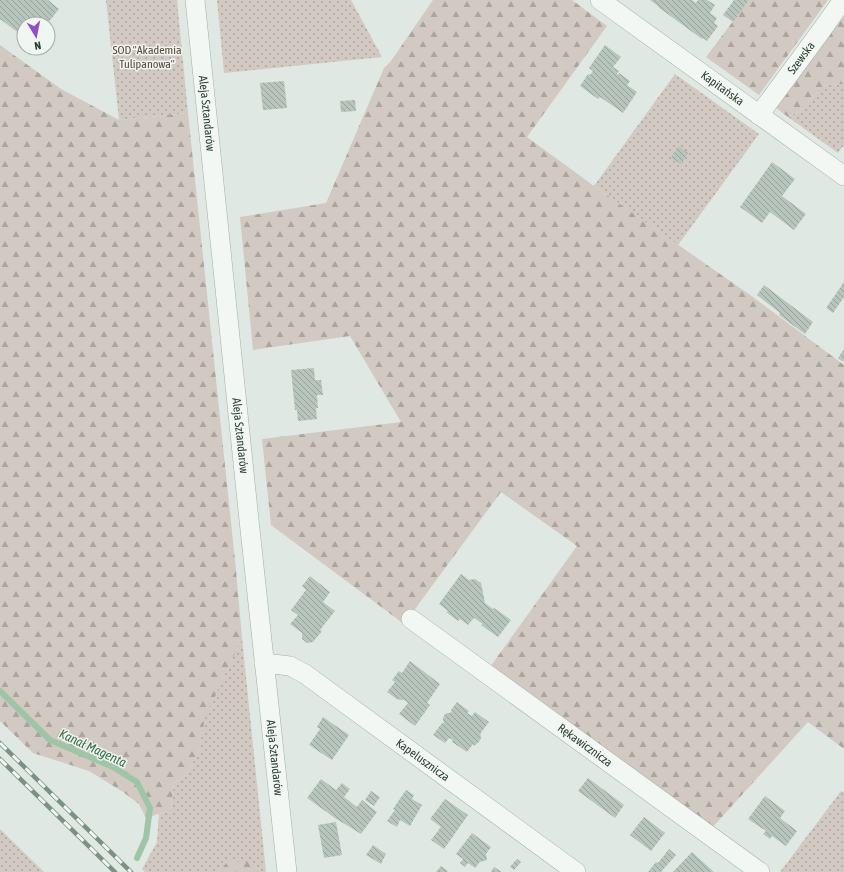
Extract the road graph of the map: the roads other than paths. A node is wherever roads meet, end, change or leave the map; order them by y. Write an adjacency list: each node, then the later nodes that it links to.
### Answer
1 (194, 0): 7 (street, Aleja Sztandarów)
2 (600, 0): 4 (street, Kapitańska)
3 (843, 0): 4 (street, Szewska)
4 (759, 115): 5 (street, Kapitańska)
5 (844, 176)
6 (411, 619): 10 (street, Rękawicznicza)
7 (264, 663): 8 (street, Aleja Sztandarów); 9 (street, Kapelusznicza)
8 (287, 872)
9 (576, 872)
10 (760, 872)

